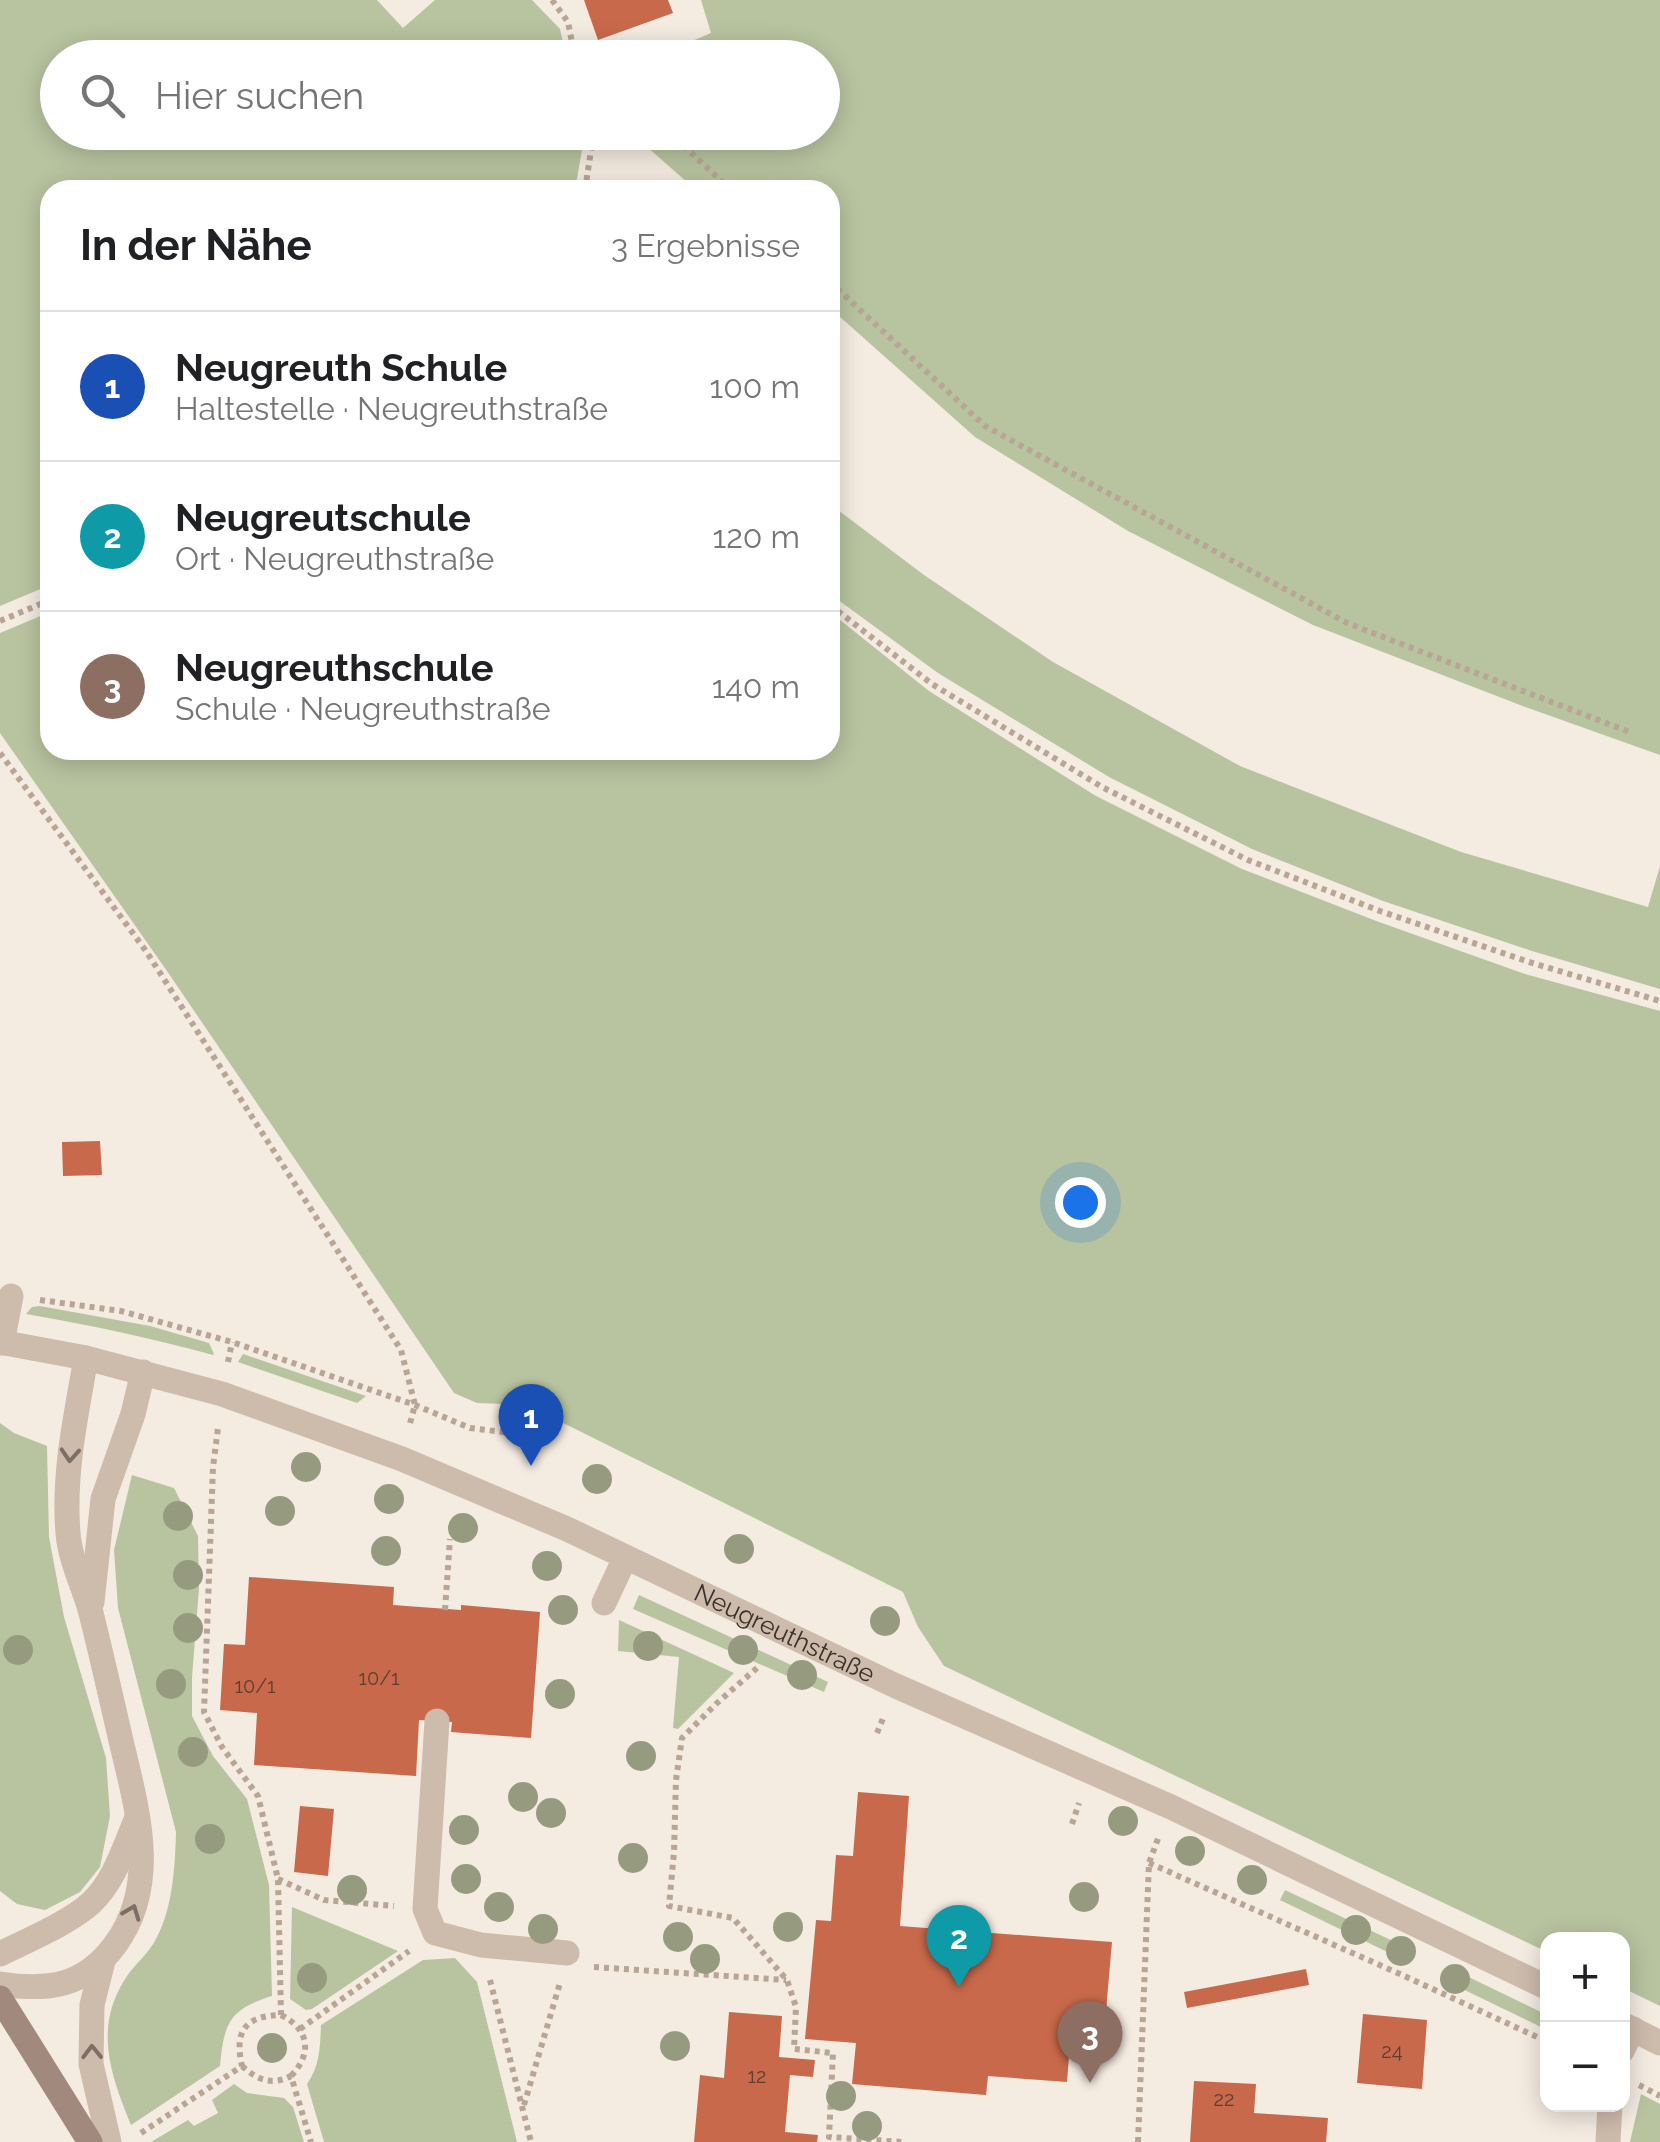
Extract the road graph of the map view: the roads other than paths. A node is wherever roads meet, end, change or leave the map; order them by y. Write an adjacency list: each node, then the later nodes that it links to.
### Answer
1 (11, 1296): 2 (street)
2 (1, 1342): 3 (street, Neugreuthstraße)
3 (86, 1358): 4 (street, Neugreuthstraße); 7 (street, one-way to 7)
4 (143, 1372): 5 (street, Neugreuthstraße); 7 (street)
5 (625, 1558): 6 (street); 14 (street, Neugreuthstraße)
6 (604, 1603)
7 (90, 1612): 9 (street)
8 (437, 1721): 11 (street)
9 (138, 1815): 10 (street); 12 (street, one-way to 9)
10 (0, 1954)
11 (566, 1959)
12 (104, 1961): 13 (street); 20 (street, one-way to 12)
13 (0, 1984)
14 (1540, 1984)
15 (0, 1998): 19 (main road)
16 (1630, 2036): 17 (street)
17 (1660, 2043)
18 (1610, 2112): 21 (street)
19 (90, 2142)
20 (109, 2142)
21 (1608, 2142)

